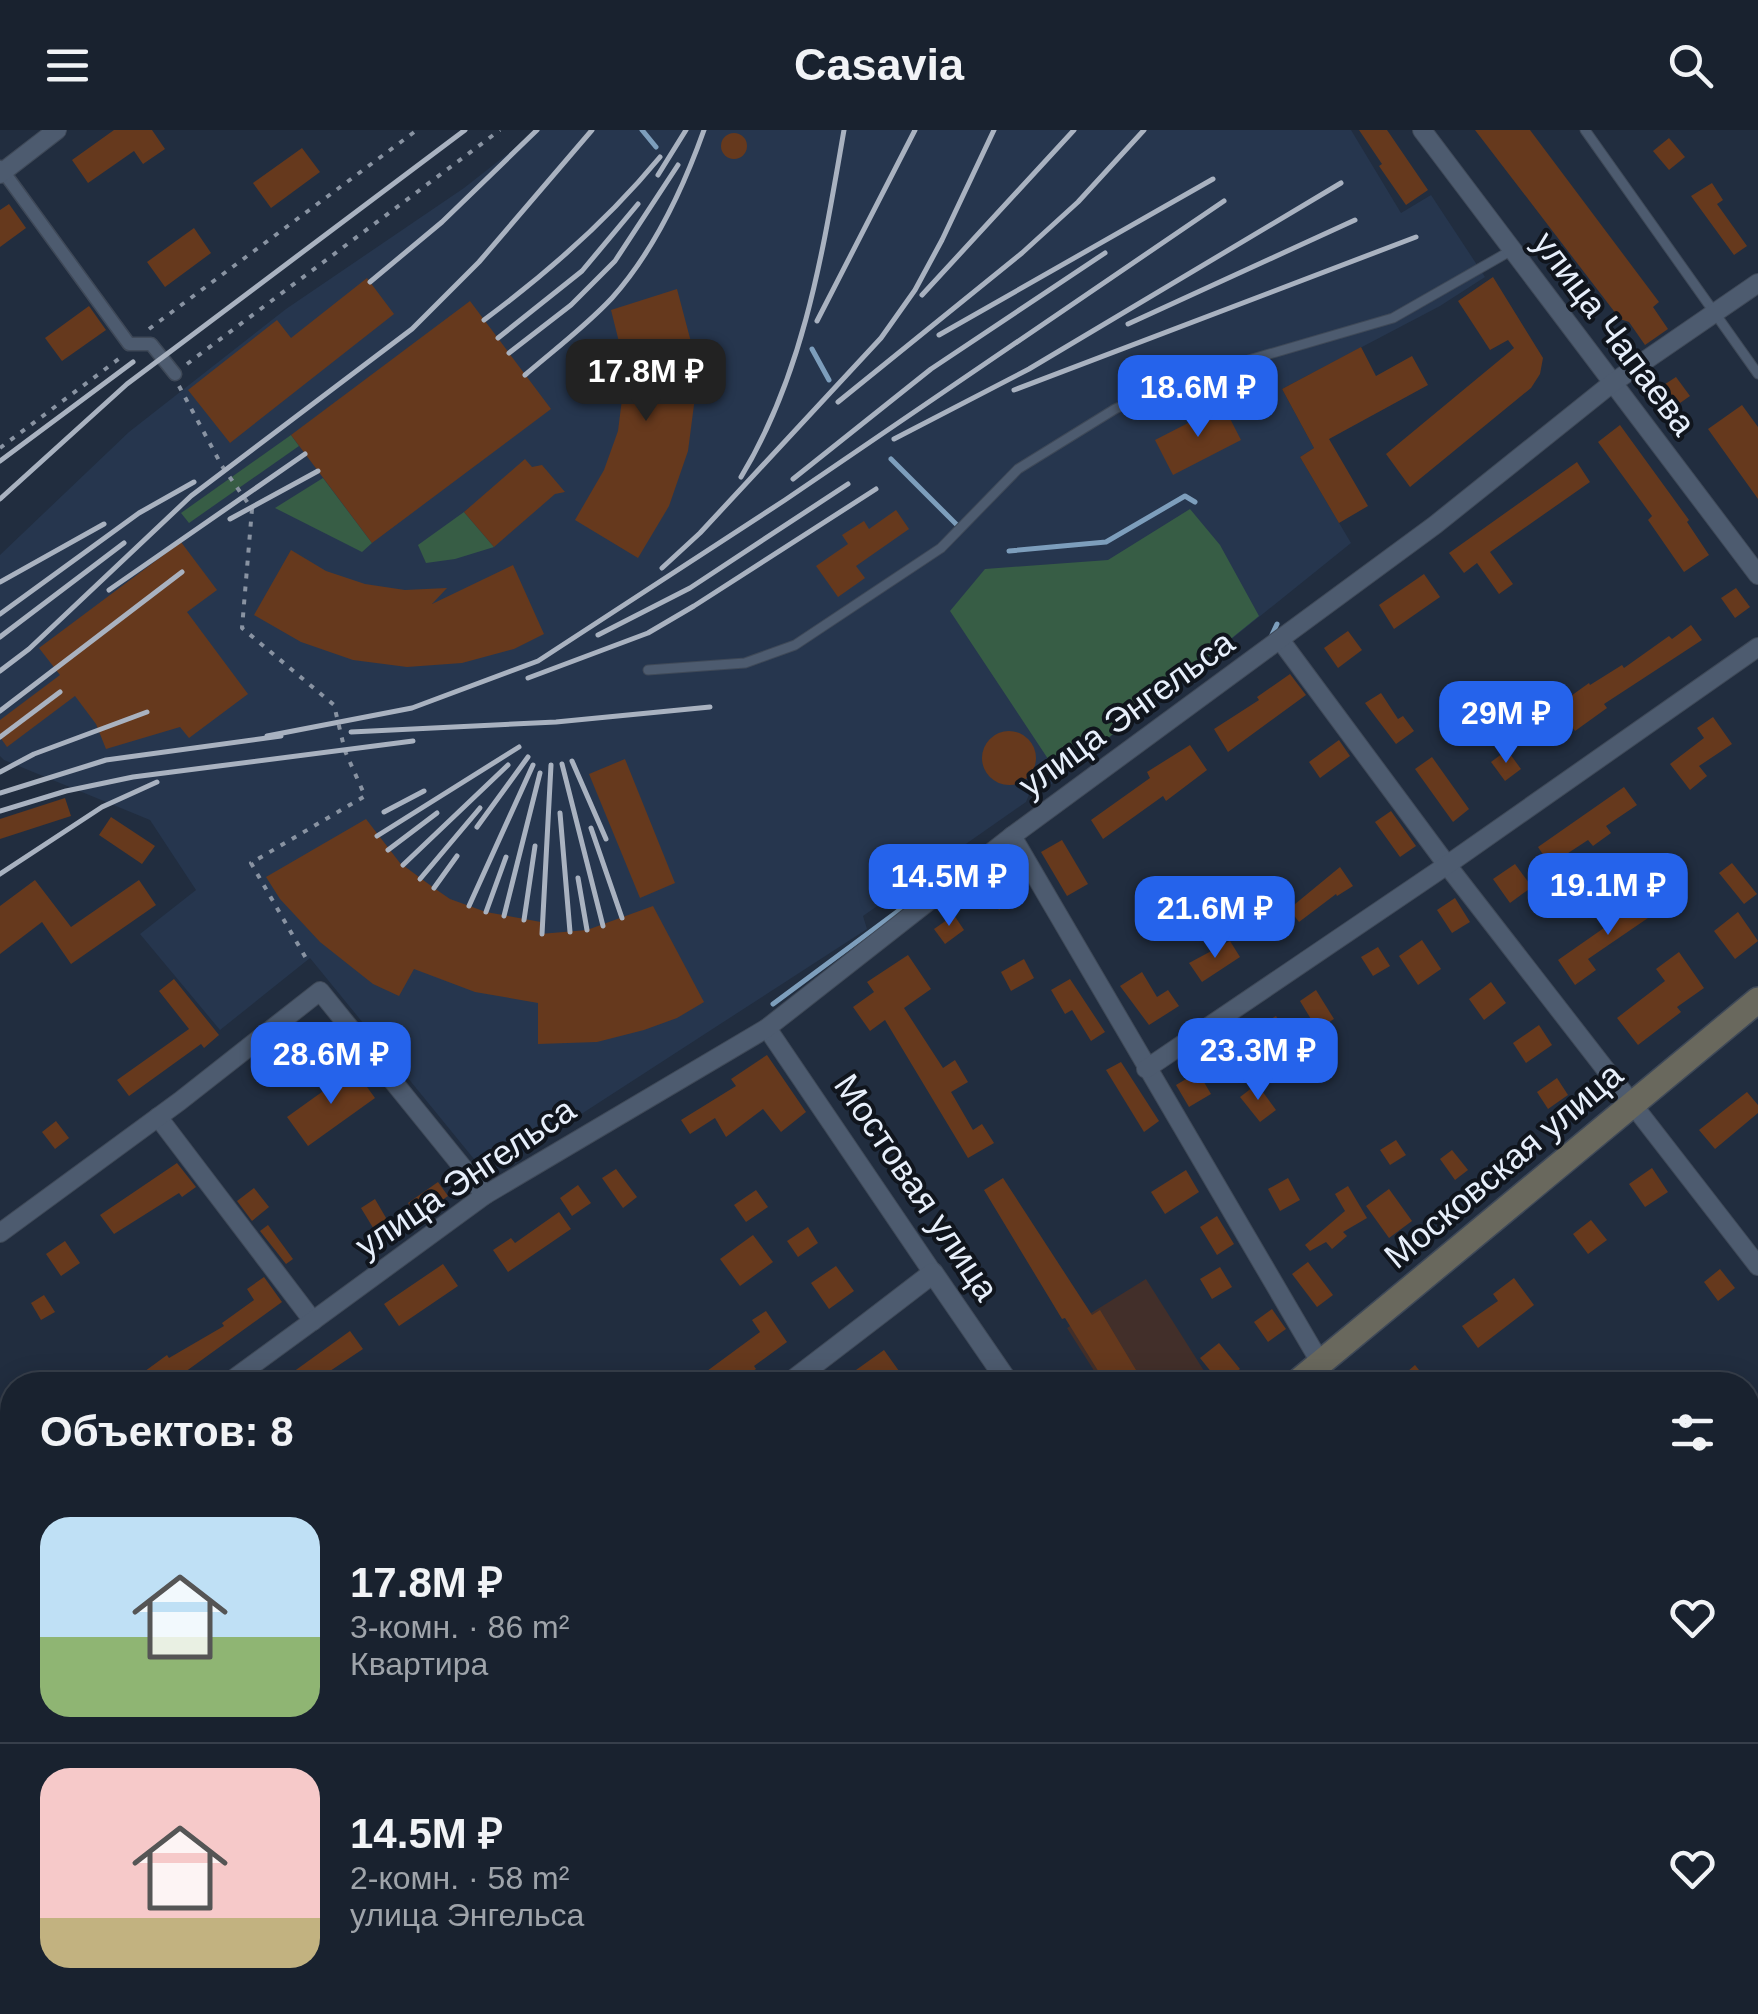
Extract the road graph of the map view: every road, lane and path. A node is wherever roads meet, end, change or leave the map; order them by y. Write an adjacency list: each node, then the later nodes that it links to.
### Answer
1 (57, 130): 6 (street)
2 (416, 130): 10 (path)
3 (500, 130): 11 (path)
4 (1422, 130): 7 (street, улица Чапаева)
5 (1585, 130): 9 (lane)
6 (1, 170): 10 (street)
7 (1512, 250): 13 (street, улица Чапаева); 18 (lane)
8 (1758, 282): 9 (street, улица Энгельса)
9 (1713, 314): 12 (lane); 13 (street, улица Энгельса)
10 (132, 345): 11 (street); 14 (path)
11 (175, 374): 21 (path)
12 (1758, 374)
13 (1611, 384): 15 (street, улица Чапаева); 16 (street, улица Энгельса)
14 (0, 448)
15 (1758, 574)
16 (1280, 640): 19 (street, улица Энгельса); 20 (street)
17 (1758, 647): 20 (street)
18 (648, 670)
19 (1012, 836): 23 (street, улица Энгельса); 24 (street)
20 (1447, 865): 24 (street); 25 (street)
21 (307, 960)
22 (1758, 1000): 25 (main road, Московская улица)
23 (767, 1028): 27 (street, улица Энгельса); 30 (street, Мостовая улица)
24 (1146, 1069): 32 (street)
25 (1632, 1104): 29 (street); 32 (main road, Московская улица)
26 (158, 1117): 27 (street); 28 (street); 31 (street)
27 (486, 1195): 31 (street, улица Энгельса)
28 (0, 1232)
29 (1758, 1266)
30 (933, 1273): 34 (street); 35 (street, Мостовая улица)
31 (313, 1321): 33 (street, улица Энгельса)
32 (1320, 1362): 36 (main road, Московская улица)
33 (243, 1372)
34 (804, 1372)
35 (1001, 1372)
36 (1309, 1372)

